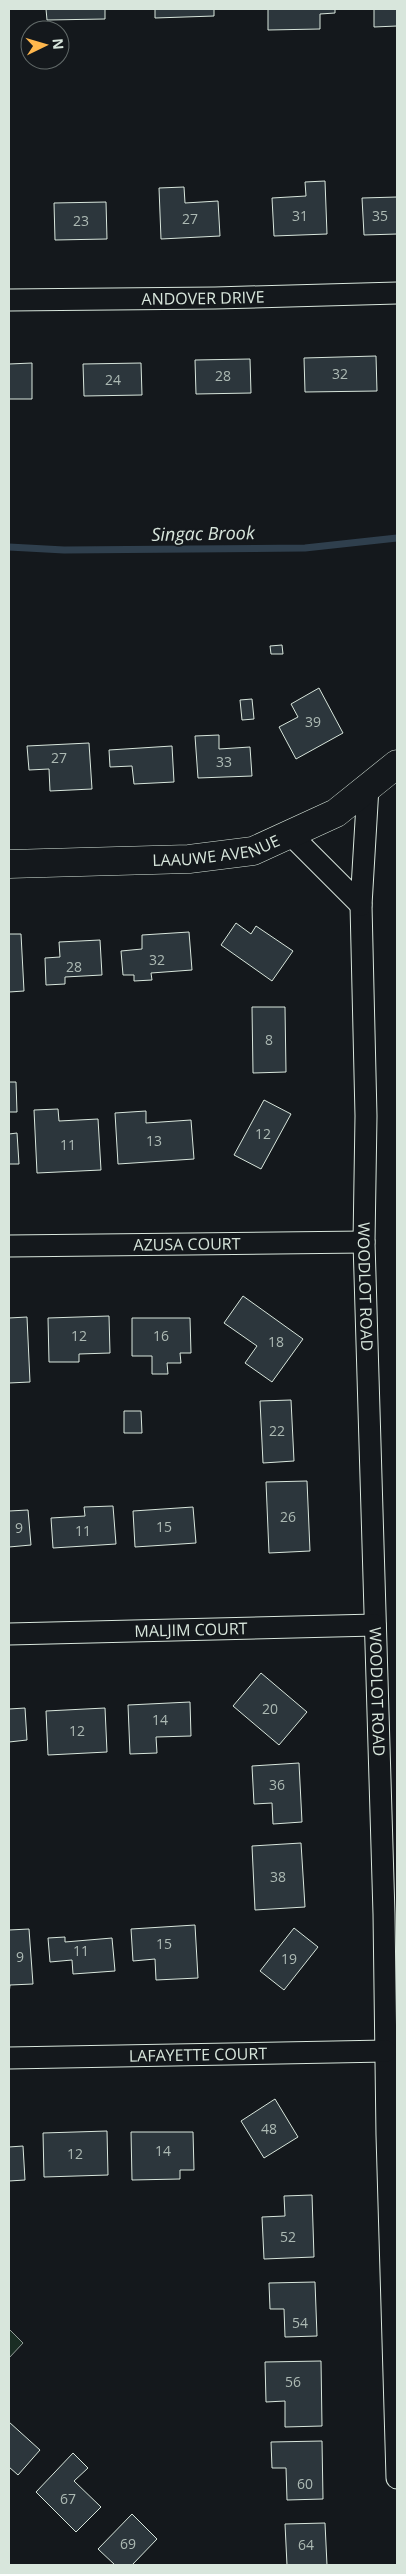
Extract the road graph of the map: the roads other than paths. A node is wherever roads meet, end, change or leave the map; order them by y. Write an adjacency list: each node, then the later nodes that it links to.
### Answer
1 (397, 292): 2 (street, ANDOVER DRIVE)
2 (9, 300)
3 (397, 764): 4 (street, LAAUWE AVENUE)
4 (368, 787): 5 (street, LAAUWE AVENUE); 7 (street, WOODLOT ROAD)
5 (290, 834): 6 (street, LAAUWE AVENUE); 7 (street)
6 (9, 864)
7 (361, 905): 8 (street, WOODLOT ROAD)
8 (364, 1242): 9 (street, AZUSA COURT); 10 (street, WOODLOT ROAD)
9 (9, 1246)
10 (375, 1625): 11 (street, MALJIM COURT); 12 (street, WOODLOT ROAD)
11 (9, 1634)
12 (386, 2051): 13 (street, LAFAYETTE COURT); 14 (street, WOODLOT ROAD)
13 (9, 2058)
14 (394, 2294): 15 (street, WOODLOT ROAD)
15 (397, 2478)

